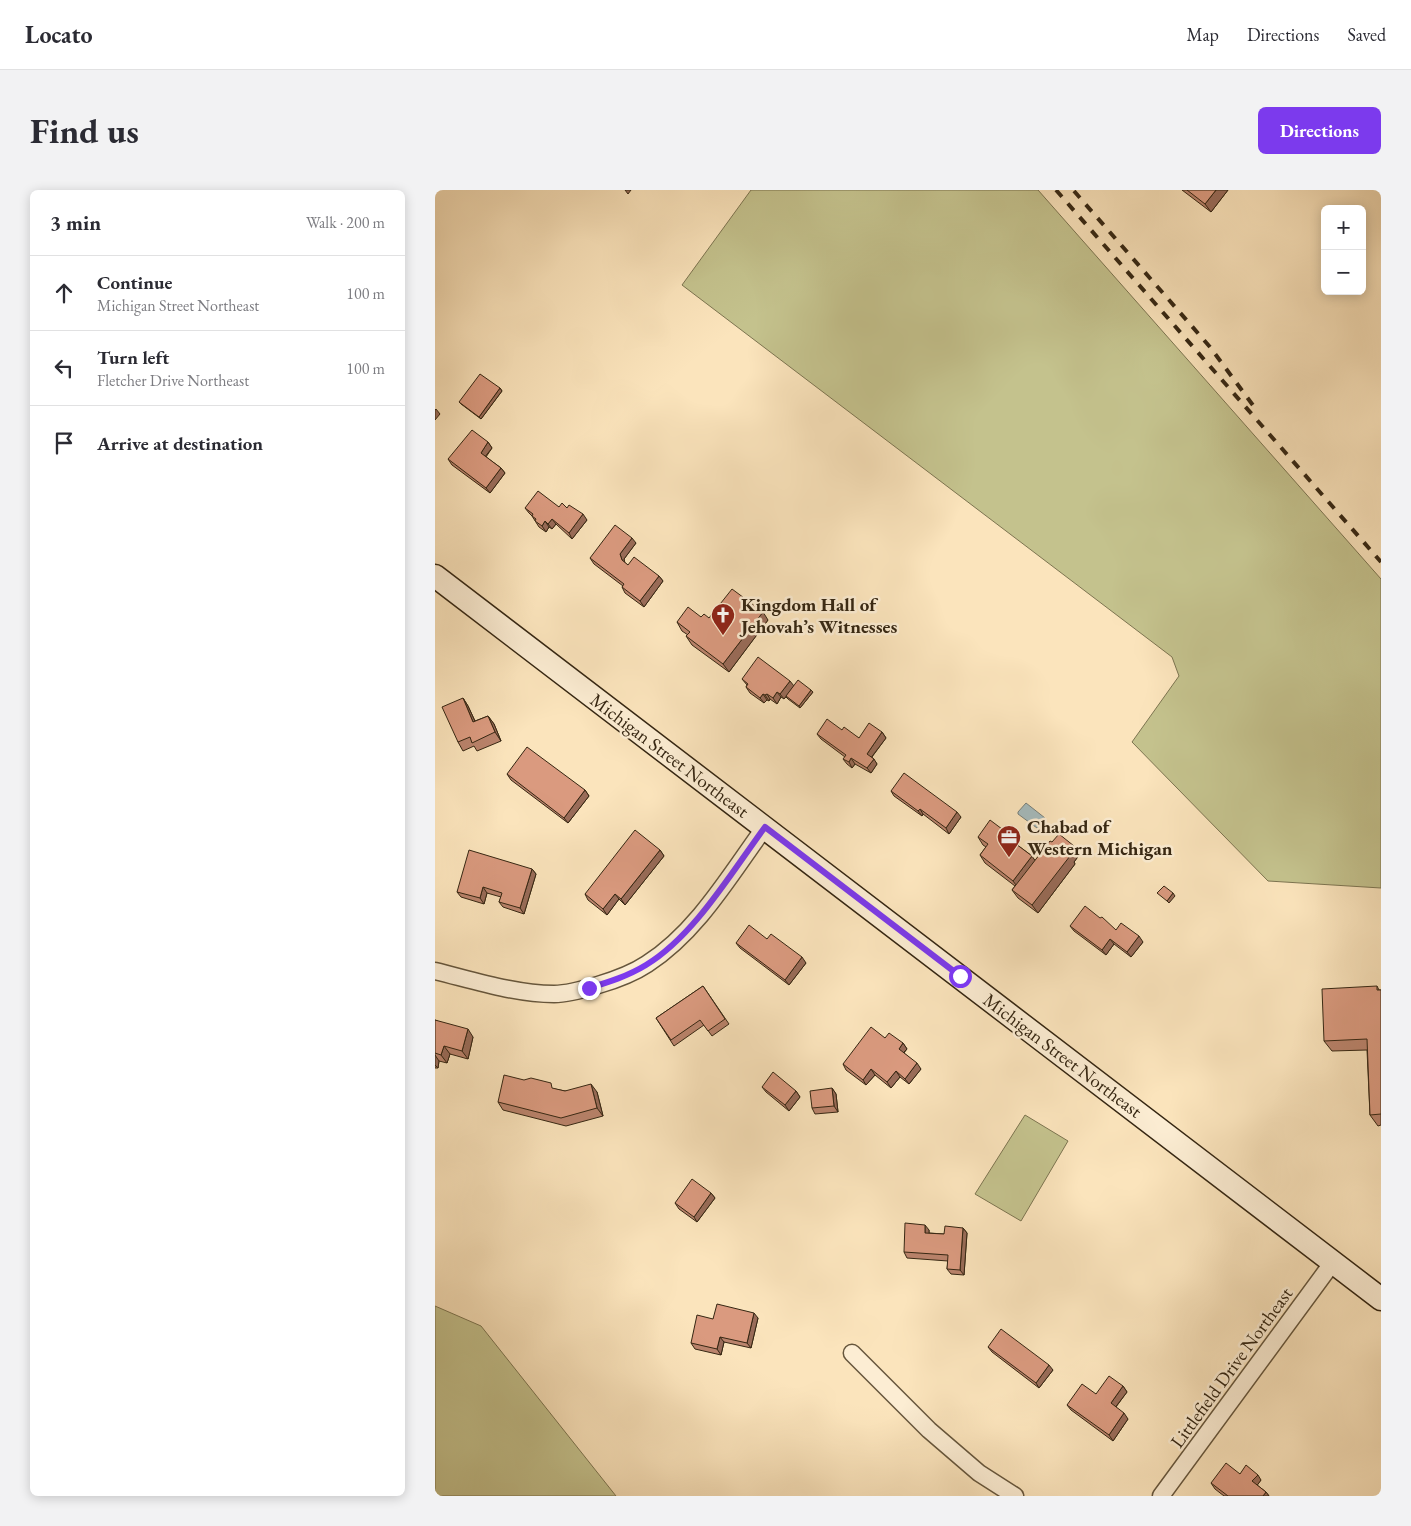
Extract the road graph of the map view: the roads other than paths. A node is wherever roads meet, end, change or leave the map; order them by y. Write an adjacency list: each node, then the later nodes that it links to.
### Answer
1 (435, 576): 2 (main road, Michigan Street Northeast)
2 (765, 827): 3 (street); 4 (main road, Michigan Street Northeast)
3 (435, 971)
4 (1333, 1262): 5 (main road, Michigan Street Northeast); 8 (street, Littlefield Drive Northeast)
5 (1381, 1298)
6 (852, 1353): 7 (street)
7 (1015, 1496)
8 (1161, 1496)

